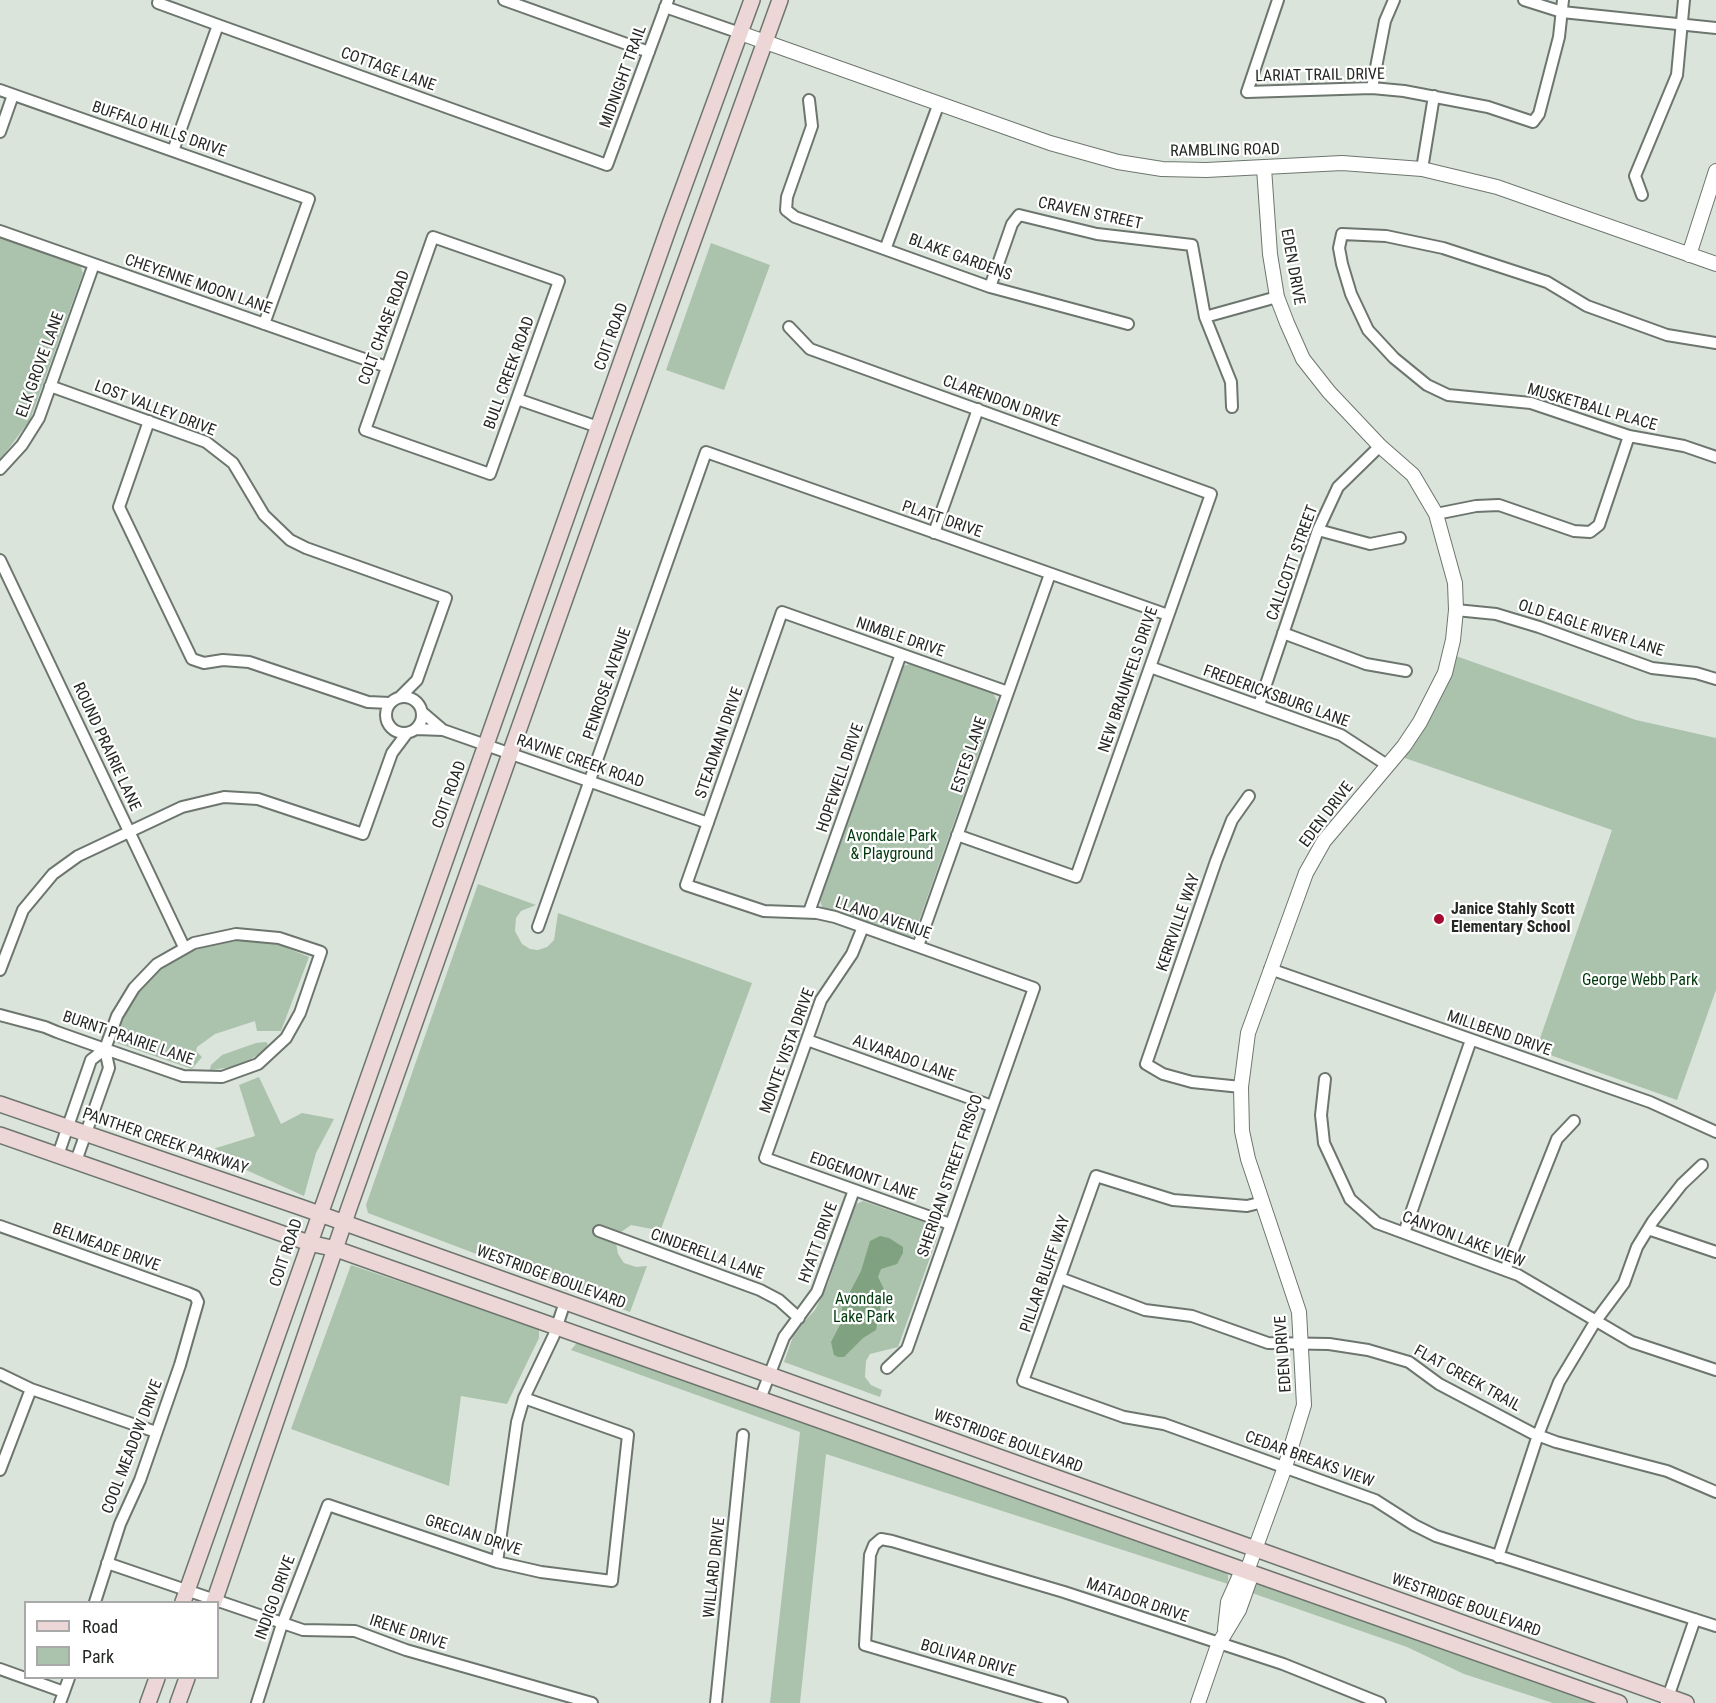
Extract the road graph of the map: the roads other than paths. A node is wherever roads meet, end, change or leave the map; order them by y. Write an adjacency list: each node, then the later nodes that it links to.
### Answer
1 (504, 0): 17 (street)
2 (752, 0): 15 (main road, COIT ROAD)
3 (780, 0): 16 (main road)
4 (1278, 0): 18 (street, LARIAT TRAIL DRIVE)
5 (1394, 0): 18 (street)
6 (1524, 0): 11 (street)
7 (1563, 0): 11 (street)
8 (1684, 0): 13 (street)
9 (159, 2): 12 (street, COTTAGE LANE)
10 (667, 3): 15 (street); 17 (street, MIDNIGHT TRAIL)
11 (1562, 12): 13 (street); 21 (street, LARIAT TRAIL DRIVE)
12 (218, 25): 25 (street); 26 (street, COTTAGE LANE)
13 (1682, 26): 14 (street); 30 (street)
14 (1716, 28)
15 (740, 33): 16 (street, RAMBLING ROAD); 50 (main road, COIT ROAD)
16 (765, 41): 23 (street, RAMBLING ROAD); 51 (main road)
17 (649, 52): 26 (street, MIDNIGHT TRAIL)
18 (1372, 88): 21 (street, LARIAT TRAIL DRIVE)
19 (0, 90): 20 (street, BUFFALO HILLS DRIVE)
20 (13, 95): 24 (street); 25 (street, BUFFALO HILLS DRIVE)
21 (1434, 96): 28 (street)
22 (809, 100): 32 (street, BLAKE GARDENS)
23 (939, 103): 27 (street, RAMBLING ROAD); 32 (street)
24 (0, 132)
25 (173, 151): 40 (street, BUFFALO HILLS DRIVE)
26 (607, 165)
27 (1264, 168): 28 (street, RAMBLING ROAD); 38 (street, EDEN DRIVE)
28 (1422, 169): 33 (street, RAMBLING ROAD)
29 (1716, 171): 33 (street)
30 (1642, 195)
31 (0, 231): 34 (street, CHEYENNE MOON LANE)
32 (886, 247): 37 (street, BLAKE GARDENS)
33 (1689, 255): 35 (street, RAMBLING ROAD)
34 (94, 264): 40 (street, CHEYENNE MOON LANE); 45 (street, ELK GROVE LANE)
35 (1716, 264)
36 (559, 281): 44 (street, COLT CHASE ROAD); 46 (street, BULL CREEK ROAD)
37 (990, 287): 39 (street, CRAVEN STREET); 41 (street, BLAKE GARDENS)
38 (1277, 297): 39 (street); 53 (street, EDEN DRIVE)
39 (1205, 317): 47 (street)
40 (264, 324): 44 (street, CHEYENNE MOON LANE)
41 (1128, 324)
42 (789, 327): 48 (street, CLARENDON DRIVE)
43 (1716, 343): 52 (street, MUSKETBALL PLACE)
44 (387, 368): 57 (street, COLT CHASE ROAD)
45 (50, 386): 49 (street, LOST VALLEY DRIVE); 56 (street, ELK GROVE LANE)
46 (517, 399): 50 (street); 57 (street, BULL CREEK ROAD)
47 (1232, 407)
48 (978, 410): 58 (street, CLARENDON DRIVE); 61 (street)
49 (149, 421): 73 (street, LOST VALLEY DRIVE); 76 (street)
50 (598, 427): 51 (main road); 83 (main road, COIT ROAD)
51 (622, 435): 85 (main road)
52 (1629, 436): 55 (street, MUSKETBALL PLACE); 59 (street)
53 (1380, 446): 59 (street, EDEN DRIVE); 60 (street, CALLCOTT STREET)
54 (706, 452): 61 (street, PLATT DRIVE); 87 (street, PENROSE AVENUE)
55 (1716, 457)
56 (0, 469)
57 (490, 474)
58 (1211, 494): 67 (street, NEW BRAUNFELS DRIVE)
59 (1436, 514): 65 (street, EDEN DRIVE)
60 (1318, 530): 62 (street); 68 (street, CALLCOTT STREET)
61 (934, 533): 64 (street, PLATT DRIVE)
62 (1400, 538)
63 (0, 560): 90 (street, ROUND PRAIRIE LANE)
64 (1050, 574): 67 (street, PLATT DRIVE); 74 (street, ESTES LANE)
65 (1456, 610): 72 (street, OLD EAGLE RIVER LANE); 86 (street, EDEN DRIVE)
66 (782, 612): 69 (street, NIMBLE DRIVE); 89 (street, STEADMAN DRIVE)
67 (1168, 615): 70 (street, NEW BRAUNFELS DRIVE)
68 (1283, 633): 71 (street); 78 (street, CALLCOTT STREET)
69 (901, 654): 74 (street, NIMBLE DRIVE); 93 (street, HOPEWELL DRIVE)
70 (1150, 667): 78 (street, FREDERICKSBURG LANE); 91 (street, NEW BRAUNFELS DRIVE)
71 (1406, 671)
72 (1716, 679)
73 (417, 680): 75 (street); 79 (street)
74 (1008, 692): 91 (street, ESTES LANE)
75 (400, 697): 77 (street); 79 (street)
76 (368, 702): 77 (street); 80 (street)
77 (390, 703): 80 (street)
78 (1259, 705): 86 (street, FREDERICKSBURG LANE)
79 (420, 707): 81 (street, RAVINE CREEK ROAD); 82 (street)
80 (388, 724): 82 (street); 84 (street)
81 (443, 730): 82 (street, RAVINE CREEK ROAD); 83 (street, RAVINE CREEK ROAD)
82 (411, 731): 84 (street)
83 (487, 746): 85 (street, RAVINE CREEK ROAD); 120 (main road, COIT ROAD)
84 (392, 753): 90 (street)
85 (511, 754): 87 (street, RAVINE CREEK ROAD); 121 (main road)
86 (1387, 765): 98 (street, EDEN DRIVE)
87 (590, 781): 89 (street, RAVINE CREEK ROAD); 94 (street, PENROSE AVENUE)
88 (1249, 796): 106 (street, KERRVILLE WAY)
89 (708, 823): 92 (street, STEADMAN DRIVE)
90 (129, 832): 97 (street, ROUND PRAIRIE LANE); 99 (street)
91 (957, 835): 96 (street, ESTES LANE)
92 (686, 885): 93 (street, LLANO AVENUE)
93 (809, 912): 95 (street, LLANO AVENUE)
94 (538, 927)
95 (863, 927): 96 (street, LLANO AVENUE); 102 (street, MONTE VISTA DRIVE)
96 (918, 946): 100 (street, LLANO AVENUE)
97 (184, 947): 104 (street); 104 (street, BURNT PRAIRIE LANE)
98 (1270, 969): 103 (street, MILLBEND DRIVE); 106 (street, EDEN DRIVE)
99 (0, 970)
100 (1034, 988): 108 (street, SHERIDAN STREET FRISCO)
101 (0, 1015): 104 (street, BURNT PRAIRIE LANE)
102 (807, 1040): 108 (street, ALVARADO LANE); 115 (street, MONTE VISTA DRIVE)
103 (1471, 1041): 111 (street, MILLBEND DRIVE); 126 (street)
104 (105, 1049): 110 (street); 112 (street)
105 (1325, 1079): 126 (street, CANYON LAKE VIEW)
106 (1241, 1087): 119 (street, EDEN DRIVE)
107 (0, 1104): 110 (main road, PANTHER CREEK PARKWAY)
108 (992, 1106): 122 (street, SHERIDAN STREET FRISCO)
109 (1574, 1121): 130 (street)
110 (67, 1127): 112 (main road, PANTHER CREEK PARKWAY); 114 (street)
111 (1716, 1132)
112 (86, 1133): 116 (street); 120 (main road, PANTHER CREEK PARKWAY)
113 (0, 1135): 114 (main road)
114 (58, 1155): 116 (main road)
115 (765, 1158): 118 (street, EDGEMONT LANE)
116 (76, 1161): 127 (main road)
117 (1702, 1166): 124 (street)
118 (854, 1190): 122 (street, EDGEMONT LANE); 134 (street, HYATT DRIVE)
119 (1263, 1202): 131 (street, PILLAR BLUFF WAY); 137 (street, EDEN DRIVE)
120 (319, 1214): 121 (main road, WESTRIDGE BOULEVARD); 127 (main road, COIT ROAD)
121 (344, 1223): 128 (main road); 133 (main road, WESTRIDGE BOULEVARD)
122 (950, 1224): 138 (street, SHERIDAN STREET FRISCO)
123 (0, 1226): 132 (street, BELMEADE DRIVE)
124 (1648, 1228): 129 (street); 135 (street)
125 (599, 1231): 134 (street, CINDERELLA LANE)
126 (1404, 1233): 130 (street, CANYON LAKE VIEW)
127 (309, 1243): 128 (main road); 159 (main road, COIT ROAD)
128 (336, 1249): 136 (main road); 162 (main road)
129 (1716, 1252)
130 (1505, 1270): 135 (street, CANYON LAKE VIEW)
131 (1060, 1278): 137 (street, FLAT CREEK TRAIL); 142 (street, PILLAR BLUFF WAY)
132 (198, 1302): 146 (street, COOL MEADOW DRIVE)
133 (566, 1302): 136 (street); 141 (main road, WESTRIDGE BOULEVARD)
134 (799, 1318): 141 (street, HYATT DRIVE)
135 (1595, 1322): 139 (street, CANYON LAKE VIEW); 148 (street)
136 (557, 1327): 144 (street); 145 (main road)
137 (1302, 1345): 148 (street, FLAT CREEK TRAIL); 149 (street, EDEN DRIVE)
138 (887, 1368)
139 (1716, 1371)
140 (0, 1374): 143 (street)
141 (769, 1375): 145 (street, HYATT DRIVE); 154 (main road, WESTRIDGE BOULEVARD)
142 (1023, 1381): 149 (street, CEDAR BREAKS VIEW)
143 (31, 1389): 146 (street); 150 (street)
144 (524, 1398): 156 (street); 156 (street, GRECIAN DRIVE)
145 (760, 1399): 158 (main road)
146 (156, 1432): 157 (street, COOL MEADOW DRIVE)
147 (742, 1435): 181 (street, WILLARD DRIVE)
148 (1538, 1435): 151 (street, FLAT CREEK TRAIL); 155 (street)
149 (1285, 1467): 154 (street, EDEN DRIVE); 155 (street, CEDAR BREAKS VIEW)
150 (0, 1470)
151 (1716, 1492)
152 (328, 1505): 156 (street, GRECIAN DRIVE); 165 (street, INDIGO DRIVE)
153 (881, 1539): 167 (street, MATADOR DRIVE); 182 (street, BOLIVAR DRIVE)
154 (1254, 1550): 158 (street, EDEN DRIVE); 175 (main road, WESTRIDGE BOULEVARD)
155 (1498, 1557): 164 (street, CEDAR BREAKS VIEW)
156 (497, 1562)
157 (107, 1563): 159 (street, IRENE DRIVE); 160 (street, COOL MEADOW DRIVE)
158 (1247, 1571): 167 (street, EDEN DRIVE); 185 (main road)
159 (185, 1597): 161 (street, IRENE DRIVE)
160 (95, 1601)
161 (208, 1601)
162 (214, 1601)
163 (219, 1604): 165 (street, IRENE DRIVE)
164 (1695, 1619): 166 (street, CEDAR BREAKS VIEW); 175 (street)
165 (282, 1624): 179 (street, INDIGO DRIVE); 180 (street, IRENE DRIVE)
166 (1716, 1626)
167 (1218, 1645): 183 (street, EDEN DRIVE); 184 (street, MATADOR DRIVE)
168 (0, 1669): 169 (street)
169 (24, 1678)
170 (28, 1679): 174 (street)
171 (68, 1679): 174 (street)
172 (156, 1679): 177 (main road)
173 (187, 1679): 178 (main road)
174 (64, 1692): 176 (street)
175 (1667, 1700): 186 (main road, WESTRIDGE BOULEVARD)
176 (60, 1703)
177 (148, 1703)
178 (178, 1703)
179 (257, 1703)
180 (592, 1703)
181 (716, 1703)
182 (1062, 1703)
183 (1198, 1703)
184 (1380, 1703)
185 (1619, 1703)
186 (1686, 1703)

